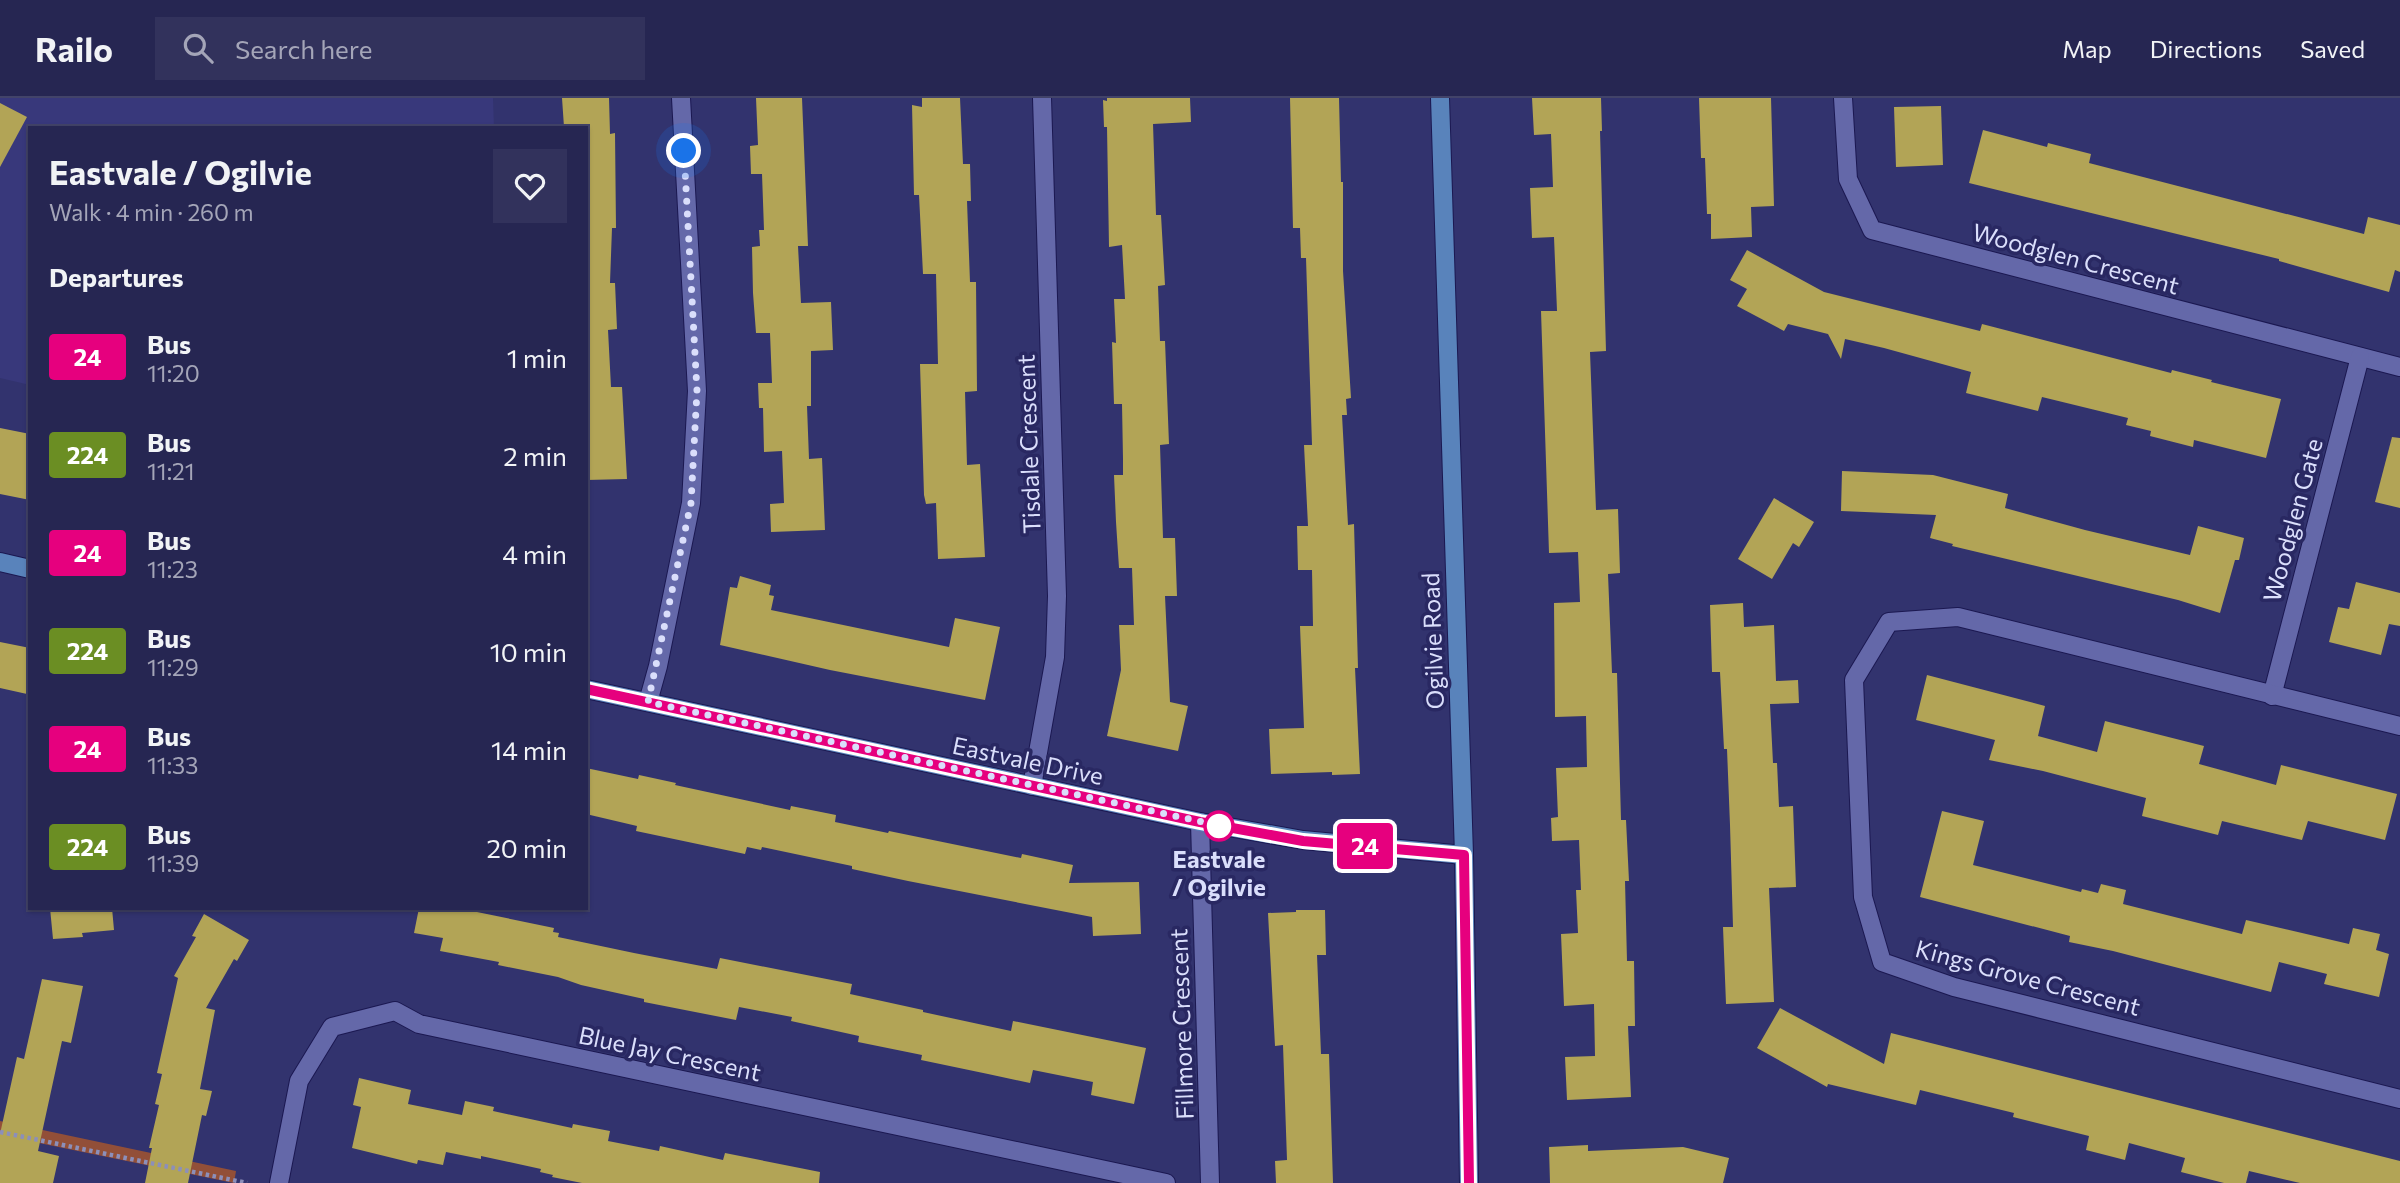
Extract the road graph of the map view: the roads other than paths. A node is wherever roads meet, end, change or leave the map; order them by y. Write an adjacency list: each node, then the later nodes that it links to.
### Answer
1 (681, 98): 11 (street)
2 (1042, 98): 13 (street, Tisdale Crescent)
3 (1440, 98): 15 (street, Ogilvie Road)
4 (1843, 98): 5 (street, Woodglen Crescent)
5 (2360, 357): 6 (street, Woodglen Crescent); 10 (street, Woodglen Gate)
6 (2400, 367)
7 (0, 562): 8 (street)
8 (28, 569)
9 (588, 689): 11 (street, Eastvale Drive)
10 (2272, 696): 12 (street, Kings Grove Crescent); 16 (street, Kings Grove Crescent)
11 (648, 702): 13 (street, Eastvale Drive)
12 (2400, 726)
13 (1032, 786): 14 (street, Eastvale Drive)
14 (1200, 822): 15 (street, Eastvale Drive); 19 (street, Fillmore Crescent)
15 (1464, 855): 20 (street, Ogilvie Road)
16 (2400, 1099)
17 (279, 1183): 18 (street, Blue Jay Crescent)
18 (1166, 1183)
19 (1210, 1183)
20 (1469, 1183)

